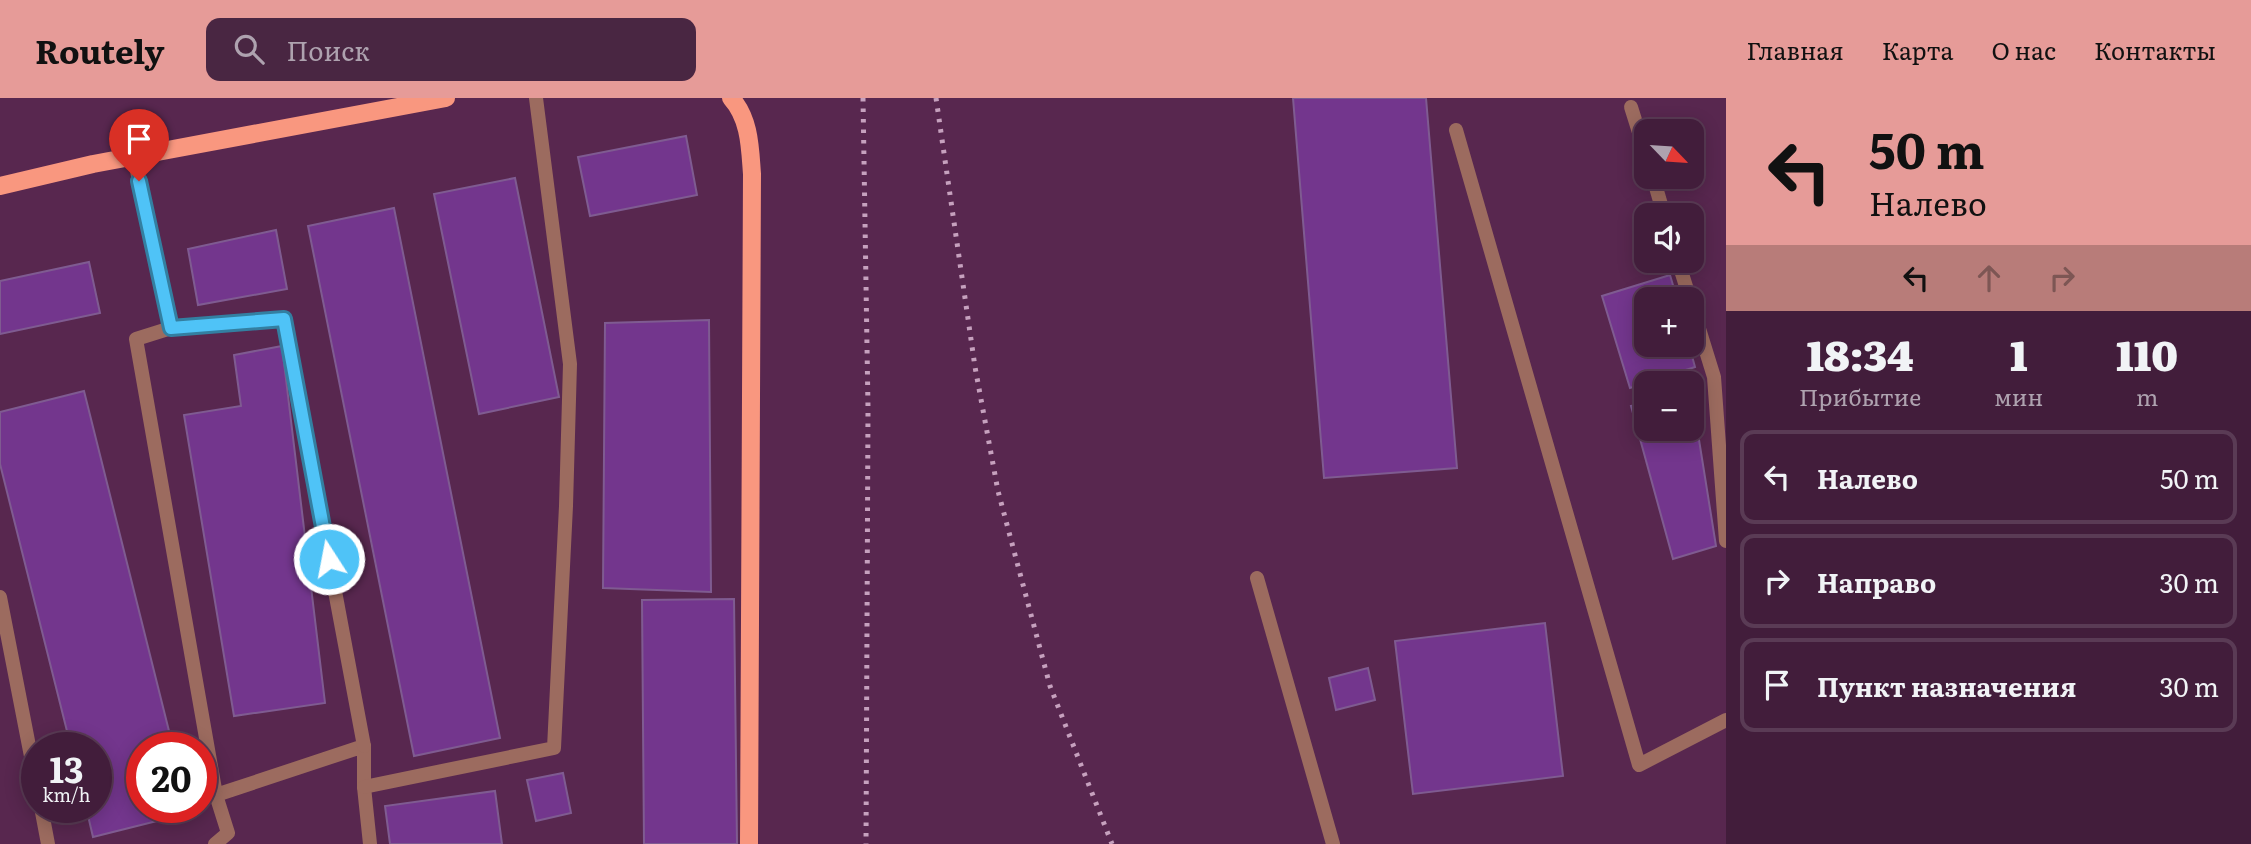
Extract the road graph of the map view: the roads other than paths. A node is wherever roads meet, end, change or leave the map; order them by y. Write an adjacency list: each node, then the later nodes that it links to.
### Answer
1 (446, 98): 7 (main road)
2 (536, 98): 18 (lane)
3 (731, 98): 25 (main road)
4 (1631, 107): 5 (lane)
5 (1635, 119)
6 (1456, 130): 14 (lane)
7 (134, 157): 8 (main road); 9 (lane)
8 (0, 186)
9 (171, 328): 16 (lane); 17 (lane)
10 (1704, 345): 11 (lane)
11 (1726, 541)
12 (1257, 578): 26 (lane)
13 (0, 597): 15 (lane)
14 (1726, 720)
15 (26, 732)
16 (205, 732)
17 (364, 746): 18 (lane); 19 (lane)
18 (364, 787): 24 (lane)
19 (217, 795)
20 (217, 798): 23 (lane)
21 (44, 823): 22 (lane)
22 (48, 844)
23 (215, 844)
24 (370, 844)
25 (749, 844)
26 (1333, 844)

